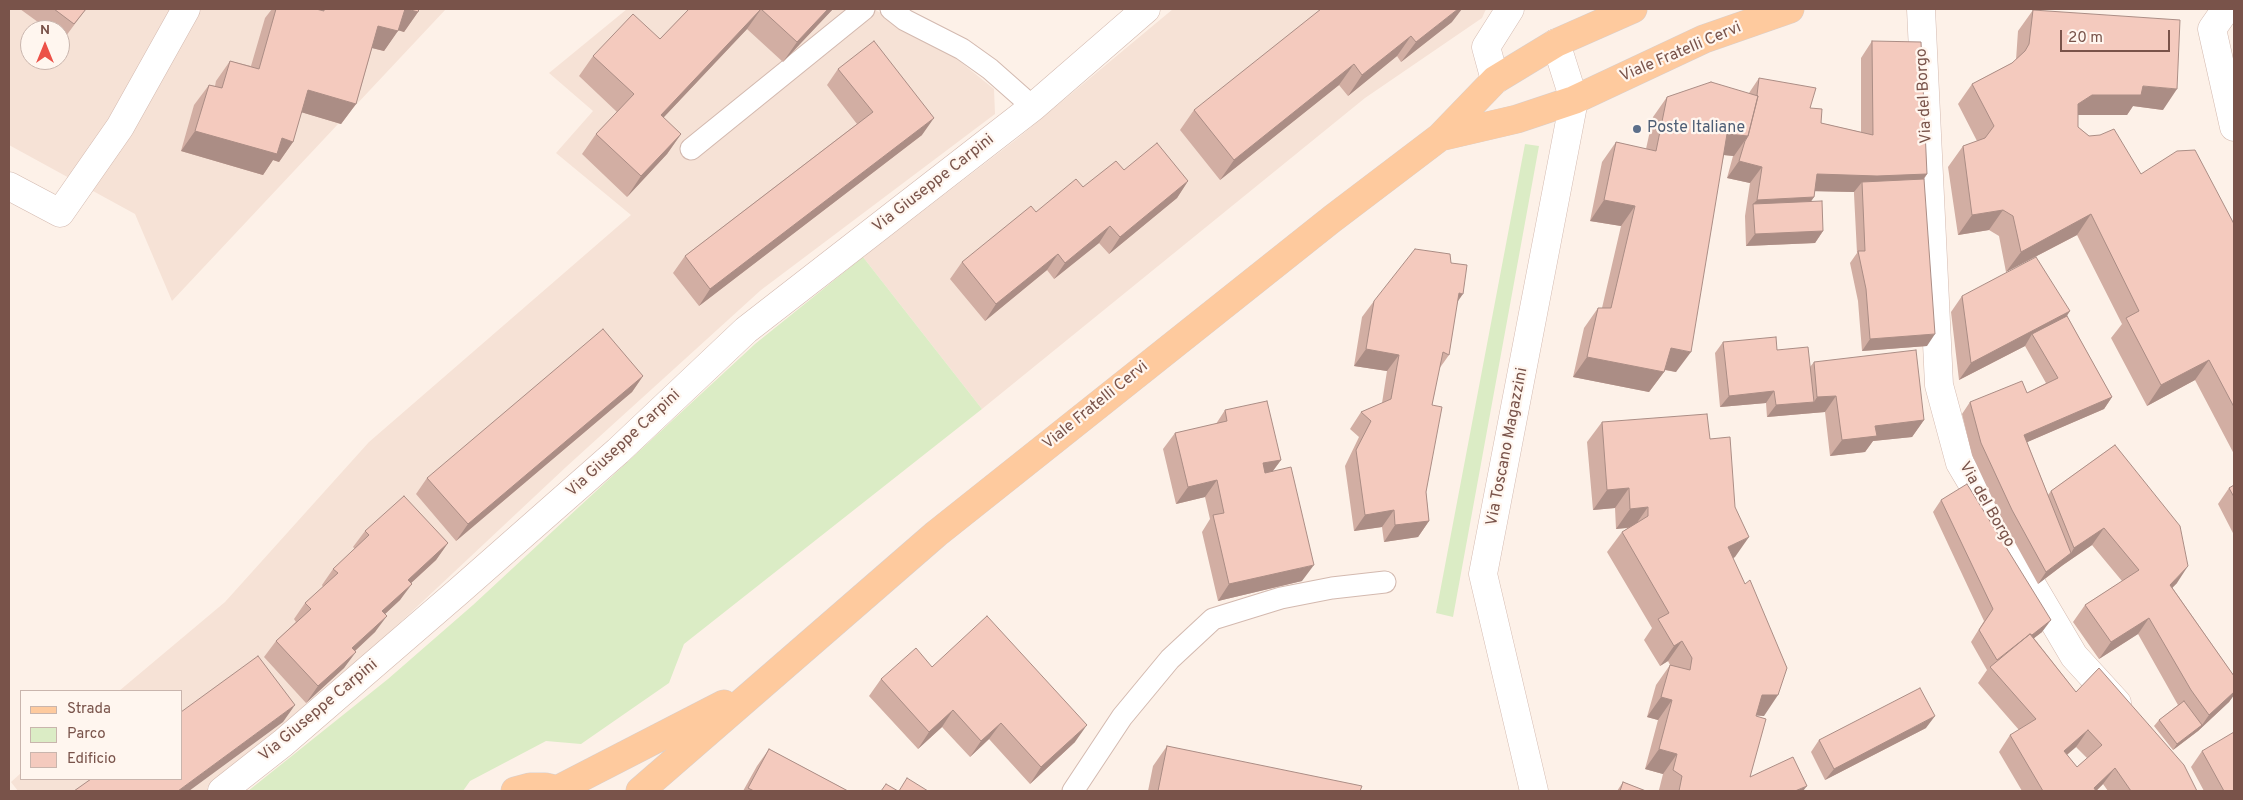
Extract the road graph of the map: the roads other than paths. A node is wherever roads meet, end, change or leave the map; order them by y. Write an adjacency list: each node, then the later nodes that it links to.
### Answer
1 (186, 9): 17 (street)
2 (864, 9): 16 (lane)
3 (891, 9): 13 (lane)
4 (1146, 9): 13 (street, Via Giuseppe Carpini)
5 (1510, 9): 11 (street)
6 (1633, 9): 10 (main road, Viale Fratelli Cervi)
7 (1790, 9): 12 (main road, Viale Fratelli Cervi)
8 (1921, 9): 20 (street, Via del Borgo)
9 (2226, 9): 14 (street)
10 (1556, 44): 11 (main road, Viale Fratelli Cervi); 12 (street)
11 (1495, 80): 15 (main road, Viale Fratelli Cervi)
12 (1574, 100): 15 (main road, Viale Fratelli Cervi); 26 (street, Via Toscano Magazzini)
13 (1033, 107): 22 (street, Via Giuseppe Carpini)
14 (2234, 126)
15 (1440, 137): 19 (main road, Viale Fratelli Cervi)
16 (691, 150)
17 (9, 186)
18 (1386, 582): 25 (lane)
19 (760, 685): 21 (main road); 24 (main road)
20 (2135, 722)
21 (561, 790): 23 (main road)
22 (222, 791)
23 (515, 791)
24 (640, 791)
25 (1073, 791)
26 (1534, 791)

